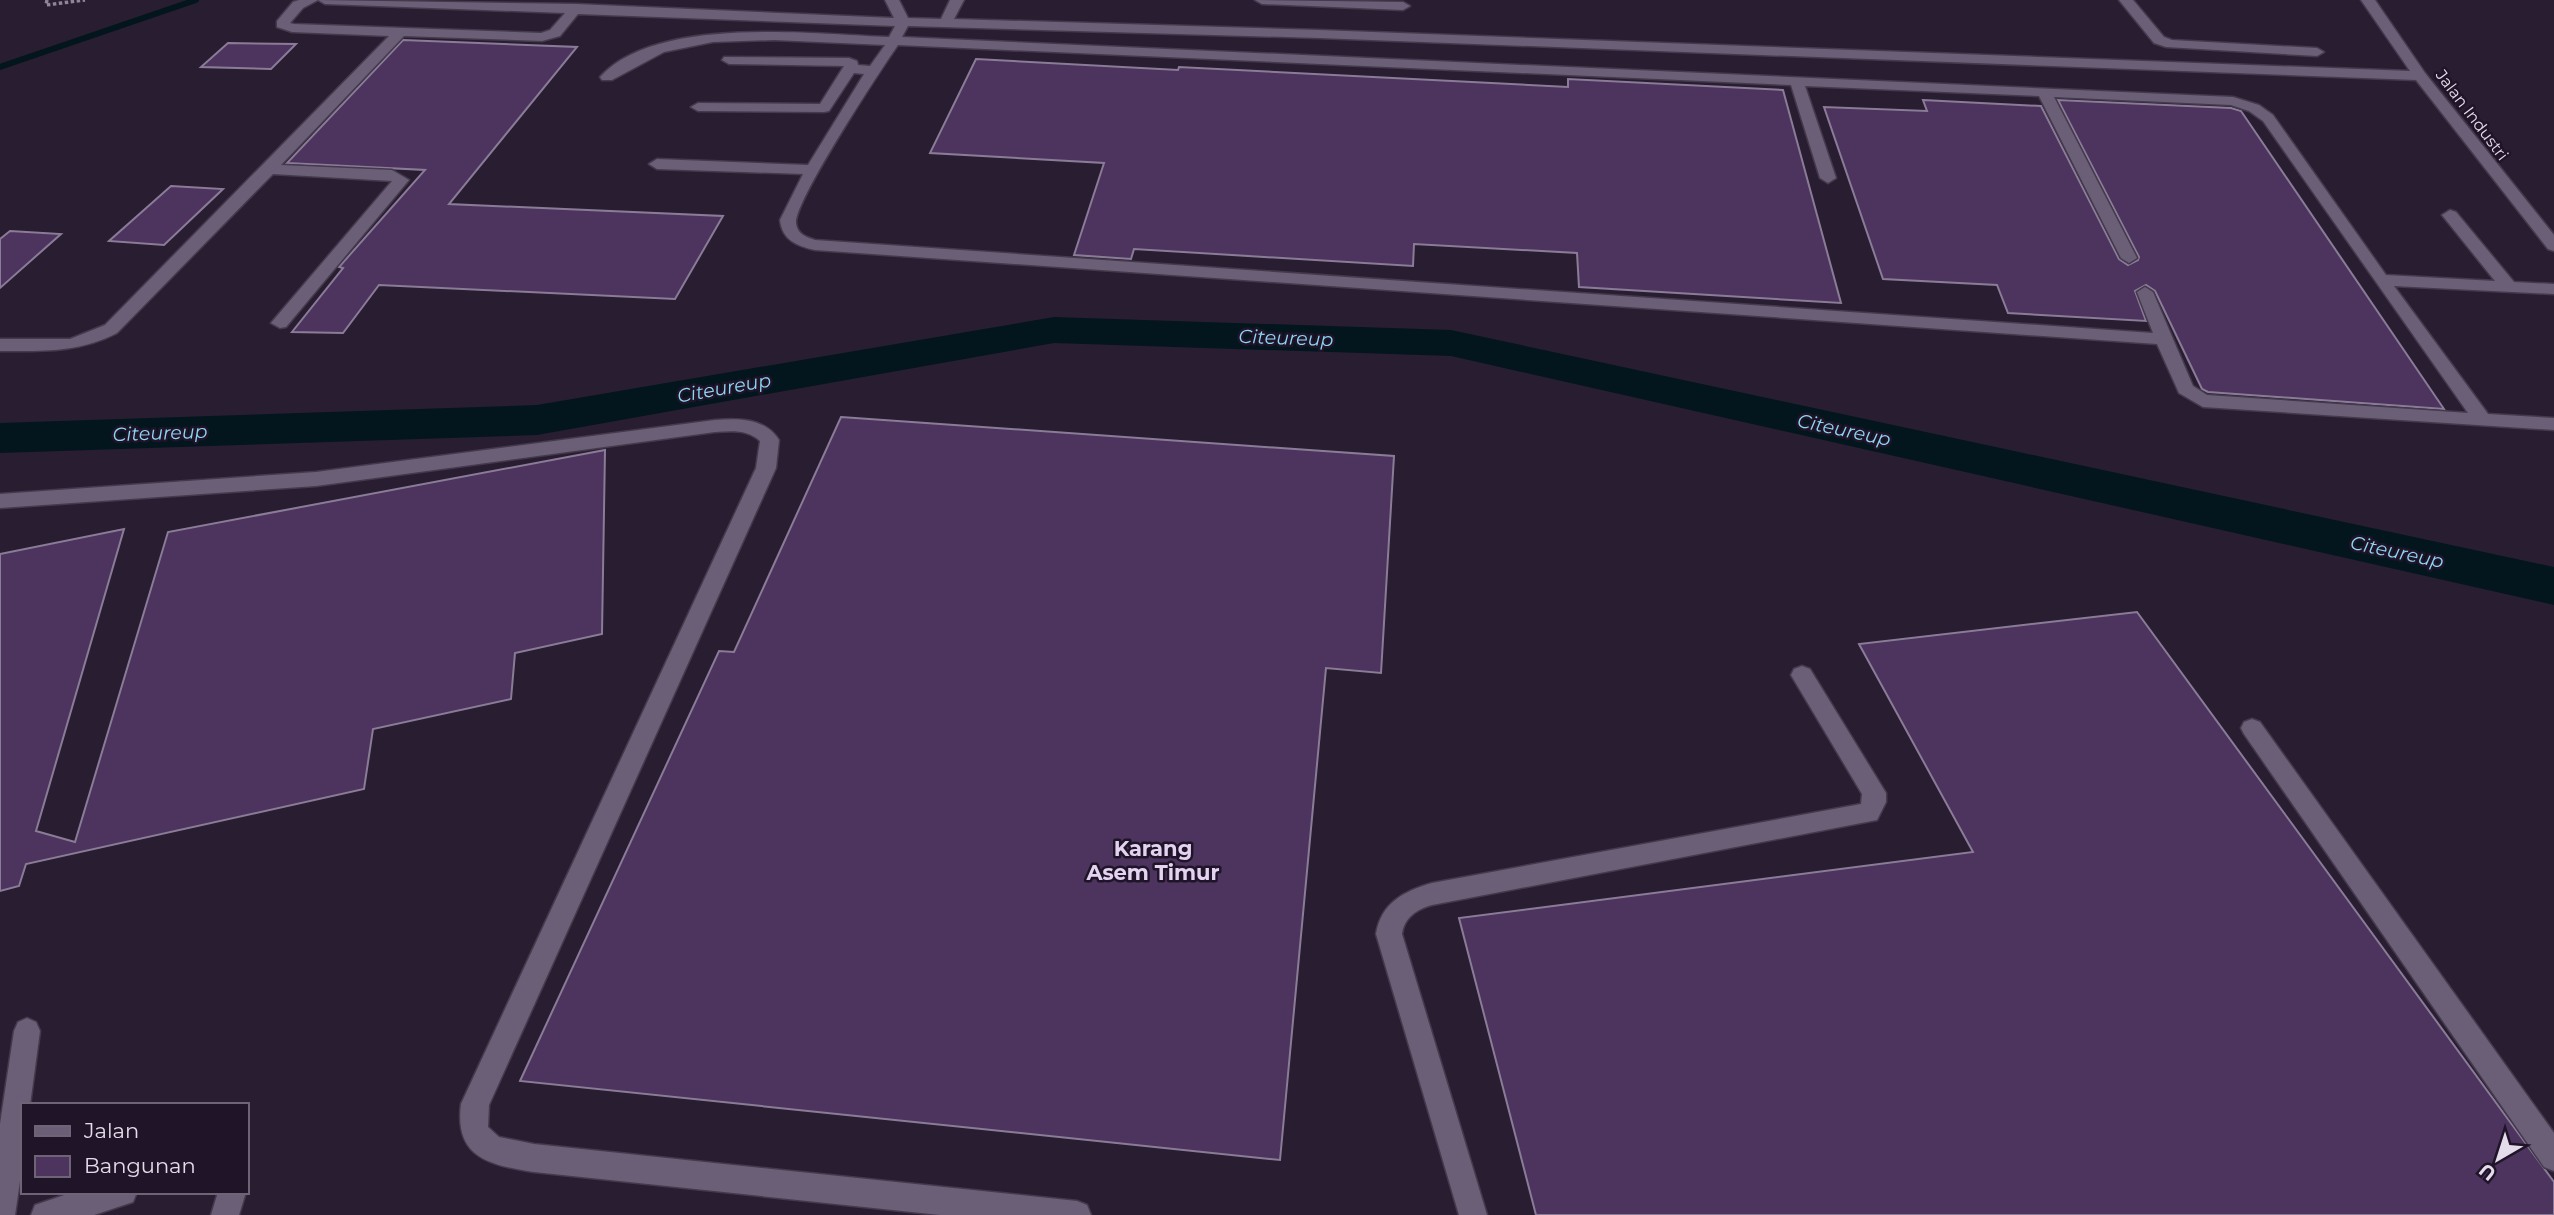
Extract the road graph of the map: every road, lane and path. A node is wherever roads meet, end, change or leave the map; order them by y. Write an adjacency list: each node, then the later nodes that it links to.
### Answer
1 (47, 0): 2 (path)
2 (85, 0)
3 (311, 0): 15 (street)
4 (325, 0): 11 (street)
5 (892, 0): 13 (street)
6 (957, 0): 14 (street)
7 (1262, 0): 12 (street)
8 (2126, 0): 17 (street)
9 (2368, 0): 21 (street, Jalan Industri)
10 (1403, 6): 12 (street)
11 (576, 8): 13 (street); 15 (street)
12 (1319, 14): 14 (street); 21 (street)
13 (903, 22): 14 (street); 16 (street)
14 (946, 23)
15 (401, 31): 27 (street)
16 (894, 41): 20 (street); 22 (street); 23 (street)
17 (2318, 52)
18 (729, 60): 19 (street)
19 (849, 69): 20 (street); 25 (street)
20 (872, 69): 28 (street)
21 (2420, 76): 31 (street, Jalan Industri)
22 (607, 77)
23 (1796, 80): 24 (street); 29 (street)
24 (2044, 91): 32 (street); 33 (street)
25 (698, 107)
26 (657, 164): 28 (street)
27 (269, 169): 37 (street); 39 (street)
28 (811, 170): 38 (street)
29 (1828, 178)
30 (2450, 215): 34 (street)
31 (2554, 246)
32 (2129, 258)
33 (2382, 280): 34 (street); 40 (street)
34 (2509, 287): 35 (street)
35 (2554, 289)
36 (2145, 292): 38 (street)
37 (281, 323)
38 (2164, 339): 40 (street)
39 (0, 345)
40 (2483, 420): 41 (street)
41 (2554, 424)
42 (0, 502): 52 (street)
43 (1802, 674): 53 (street)
44 (2252, 728): 46 (street)
45 (27, 1031): 49 (street)
46 (2554, 1157)
47 (116, 1194): 50 (street)
48 (231, 1194): 51 (street)
49 (1, 1215)
50 (45, 1215)
51 (225, 1215)
52 (1077, 1215)
53 (1473, 1215)

